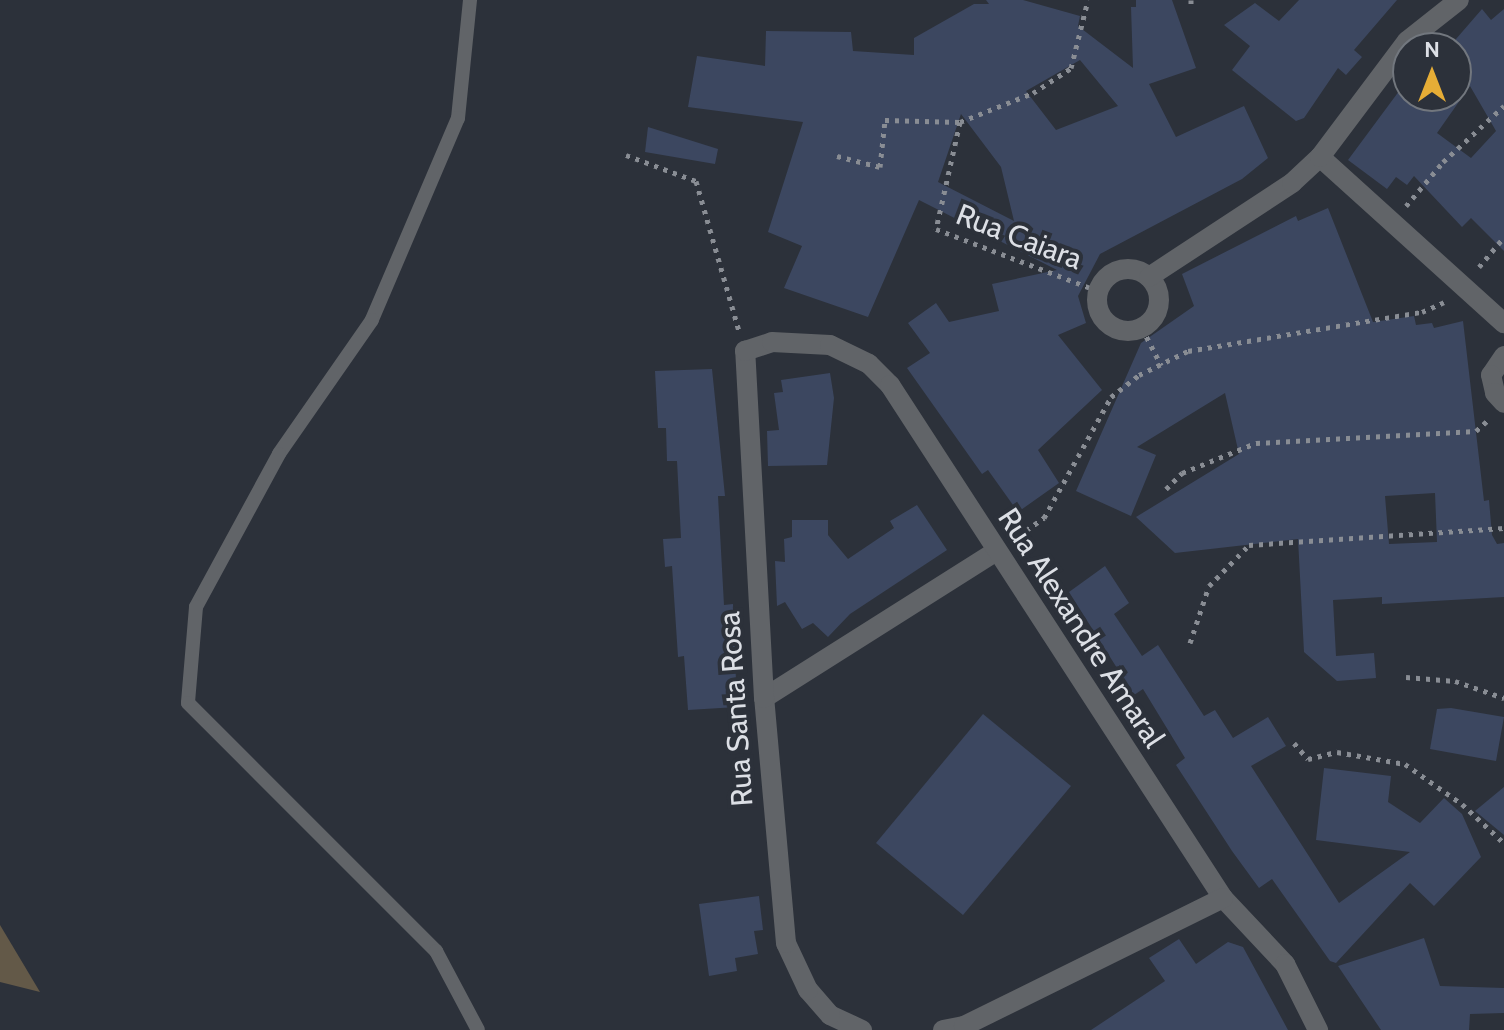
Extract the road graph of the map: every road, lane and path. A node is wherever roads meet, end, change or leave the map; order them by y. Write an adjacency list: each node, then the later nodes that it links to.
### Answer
1 (470, 0): 30 (lane)
2 (1088, 0): 5 (path)
3 (1459, 0): 8 (street)
4 (1504, 106): 9 (path)
5 (960, 122): 7 (path); 13 (path, Rua Caiara)
6 (626, 155): 16 (path)
7 (837, 156)
8 (1320, 157): 9 (street); 11 (street)
9 (1393, 222): 12 (street)
10 (1504, 237): 12 (path)
11 (1149, 277): 13 (street); 15 (street)
12 (1464, 284): 14 (street); 18 (path)
13 (1098, 291): 15 (street)
14 (1504, 323)
15 (1142, 328): 18 (path)
16 (745, 351): 22 (street, Rua Alexandre Amaral); 25 (street, Rua Santa Rosa)
17 (1504, 356): 19 (street)
18 (1161, 365): 22 (path)
19 (1499, 409): 20 (path)
20 (1166, 489)
21 (1504, 528): 23 (path)
22 (995, 552): 25 (street); 29 (street, Rua Alexandre Amaral)
23 (1190, 643)
24 (1406, 677): 26 (path)
25 (764, 698): 31 (street, Rua Santa Rosa)
26 (1504, 698)
27 (1294, 743): 28 (path)
28 (1504, 843)
29 (1223, 898): 32 (street); 33 (street, Rua Alexandre Amaral)
30 (478, 1030)
31 (862, 1030)
32 (943, 1030)
33 (1318, 1030)

